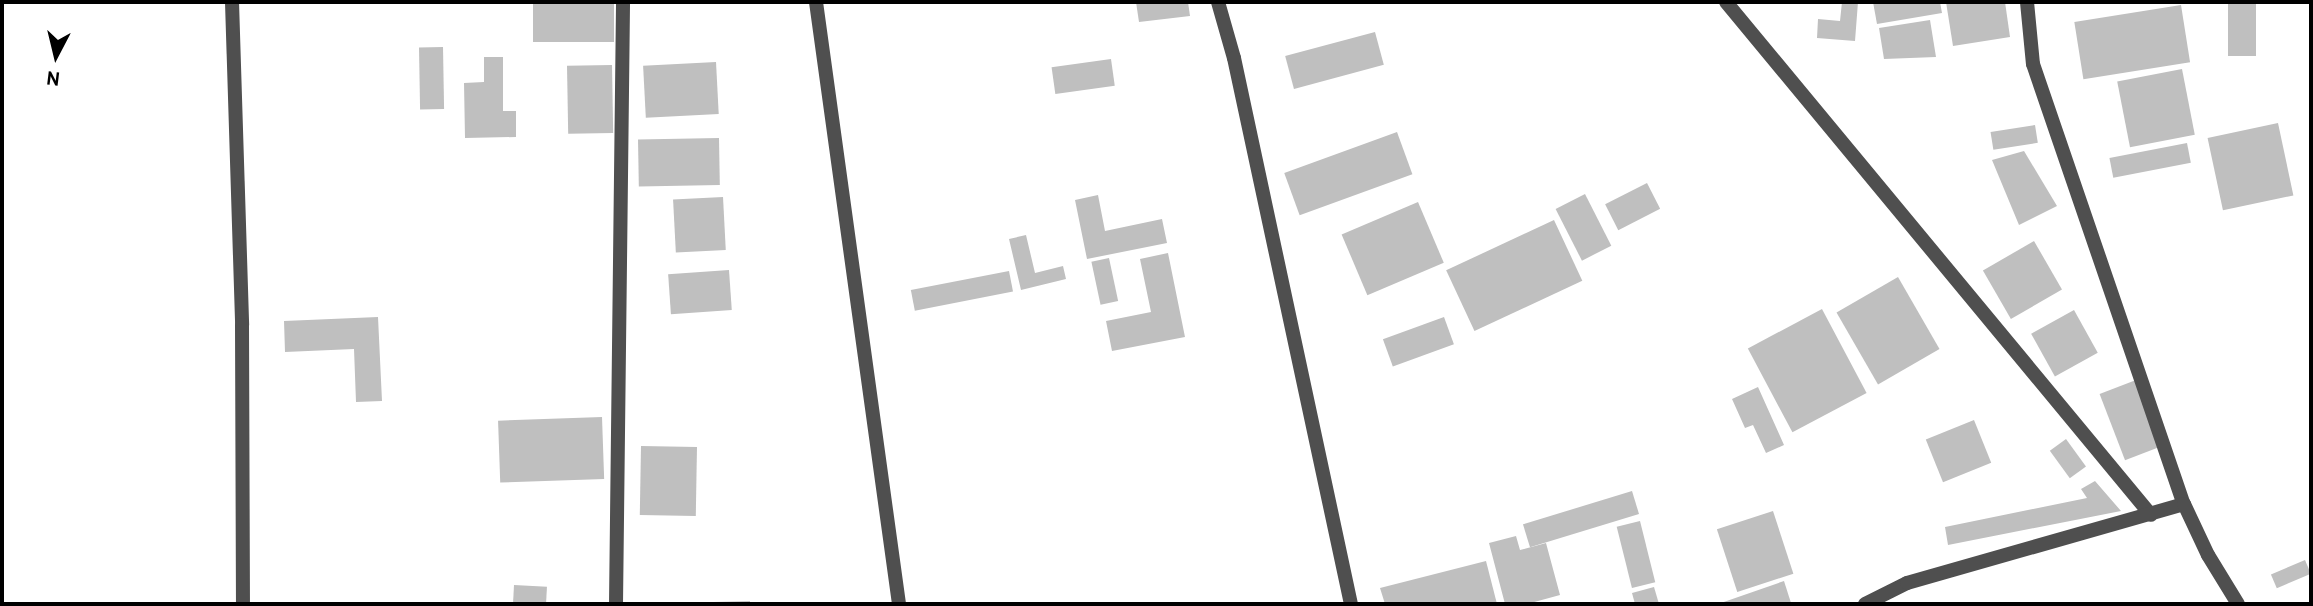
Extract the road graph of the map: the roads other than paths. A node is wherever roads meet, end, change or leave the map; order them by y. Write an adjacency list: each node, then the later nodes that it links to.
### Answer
1 (232, 2): 9 (street)
2 (623, 2): 10 (street)
3 (817, 2): 11 (street)
4 (1218, 2): 12 (street)
5 (1726, 2): 8 (street)
6 (2027, 2): 7 (street)
7 (2184, 504): 8 (street); 14 (street)
8 (2151, 515): 13 (street)
9 (243, 604)
10 (616, 604)
11 (899, 604)
12 (1351, 604)
13 (1865, 604)
14 (2238, 604)

